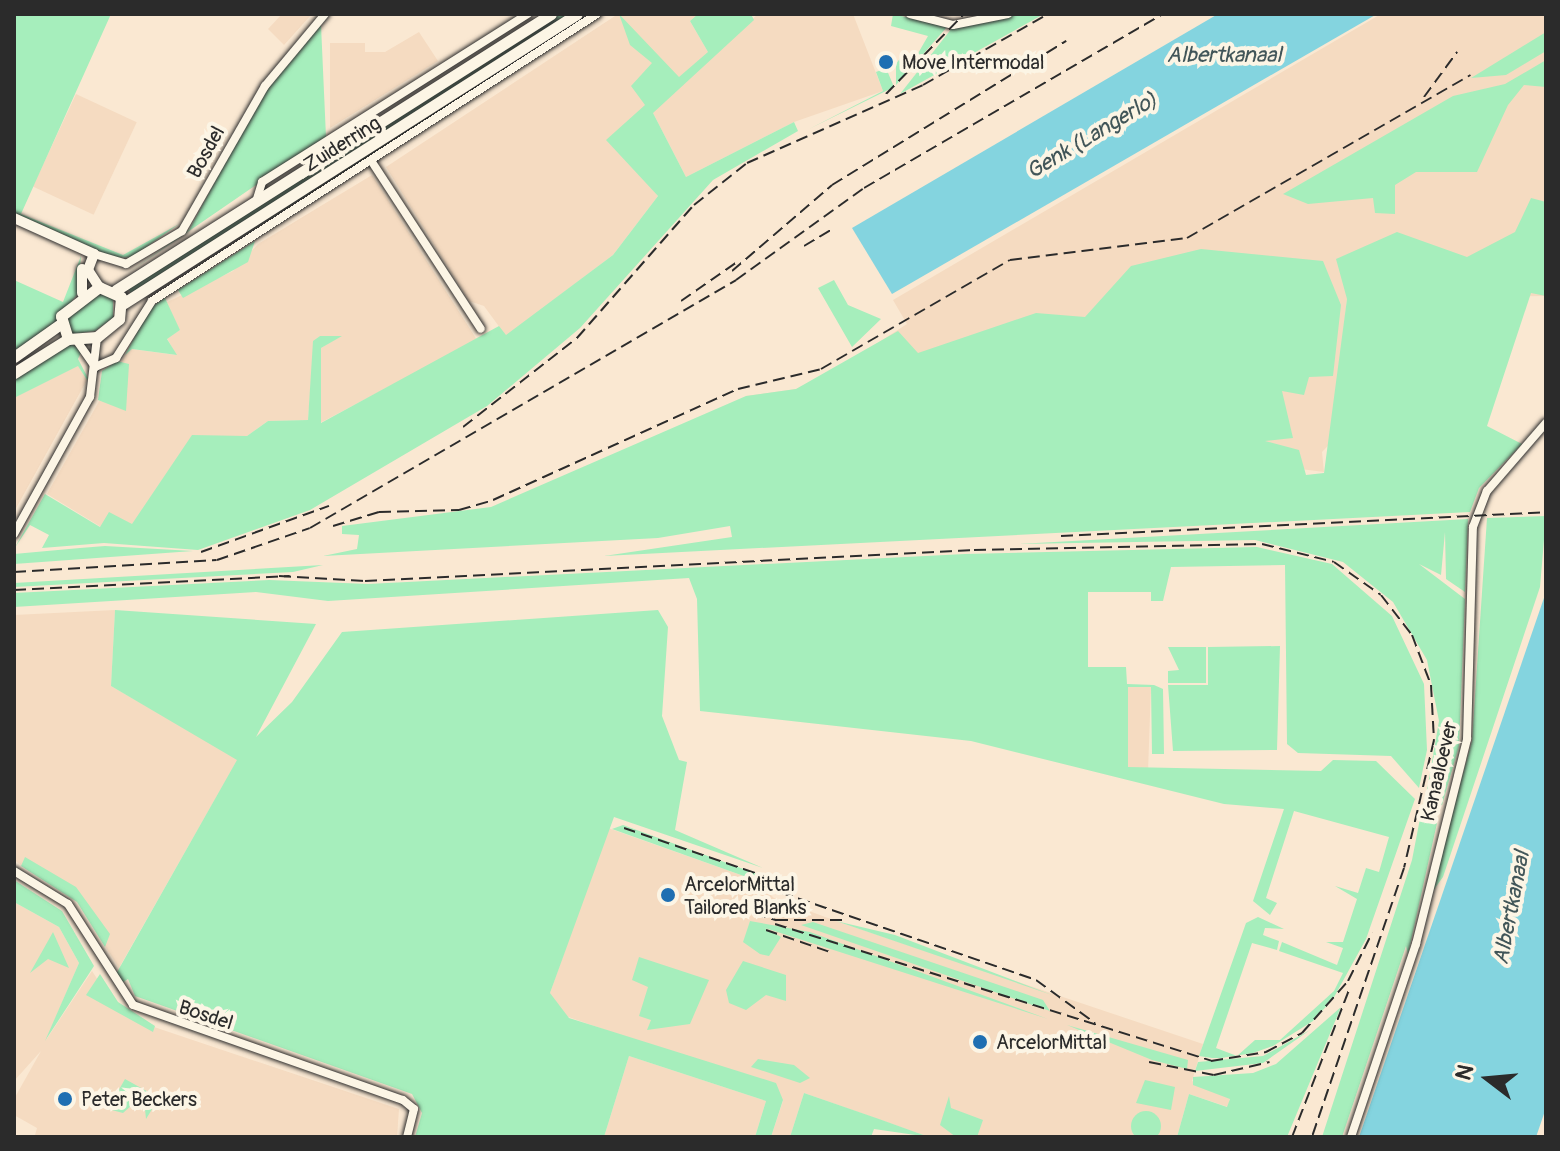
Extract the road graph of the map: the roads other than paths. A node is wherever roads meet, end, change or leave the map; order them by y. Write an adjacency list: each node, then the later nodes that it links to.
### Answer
1 (325, 14): 11 (street, Bosdel)
2 (528, 14): 9 (street, Zuiderring)
3 (551, 14): 9 (main road, Zuiderring)
4 (577, 14): 15 (main road, Zuiderring)
5 (597, 14): 8 (street, Zuiderring)
6 (910, 14): 7 (street)
7 (1008, 14)
8 (372, 162): 17 (street, Zuiderring); 21 (street, Zuiderring)
9 (256, 203): 13 (main road, Zuiderring)
10 (14, 218): 11 (street)
11 (90, 253): 12 (street); 14 (street)
12 (99, 287): 13 (main road); 14 (main road)
13 (116, 290): 15 (main road)
14 (82, 293): 16 (main road)
15 (124, 303): 18 (main road, Zuiderring)
16 (59, 325): 19 (main road); 20 (main road)
17 (481, 329)
18 (97, 337): 19 (main road); 21 (street)
19 (73, 340): 21 (street); 22 (main road)
20 (14, 357)
21 (95, 367): 24 (street)
22 (14, 373)
23 (1546, 423): 27 (street, Kanaaloever)
24 (14, 534)
25 (14, 871): 26 (street, Bosdel)
26 (407, 1137)
27 (1351, 1137)

